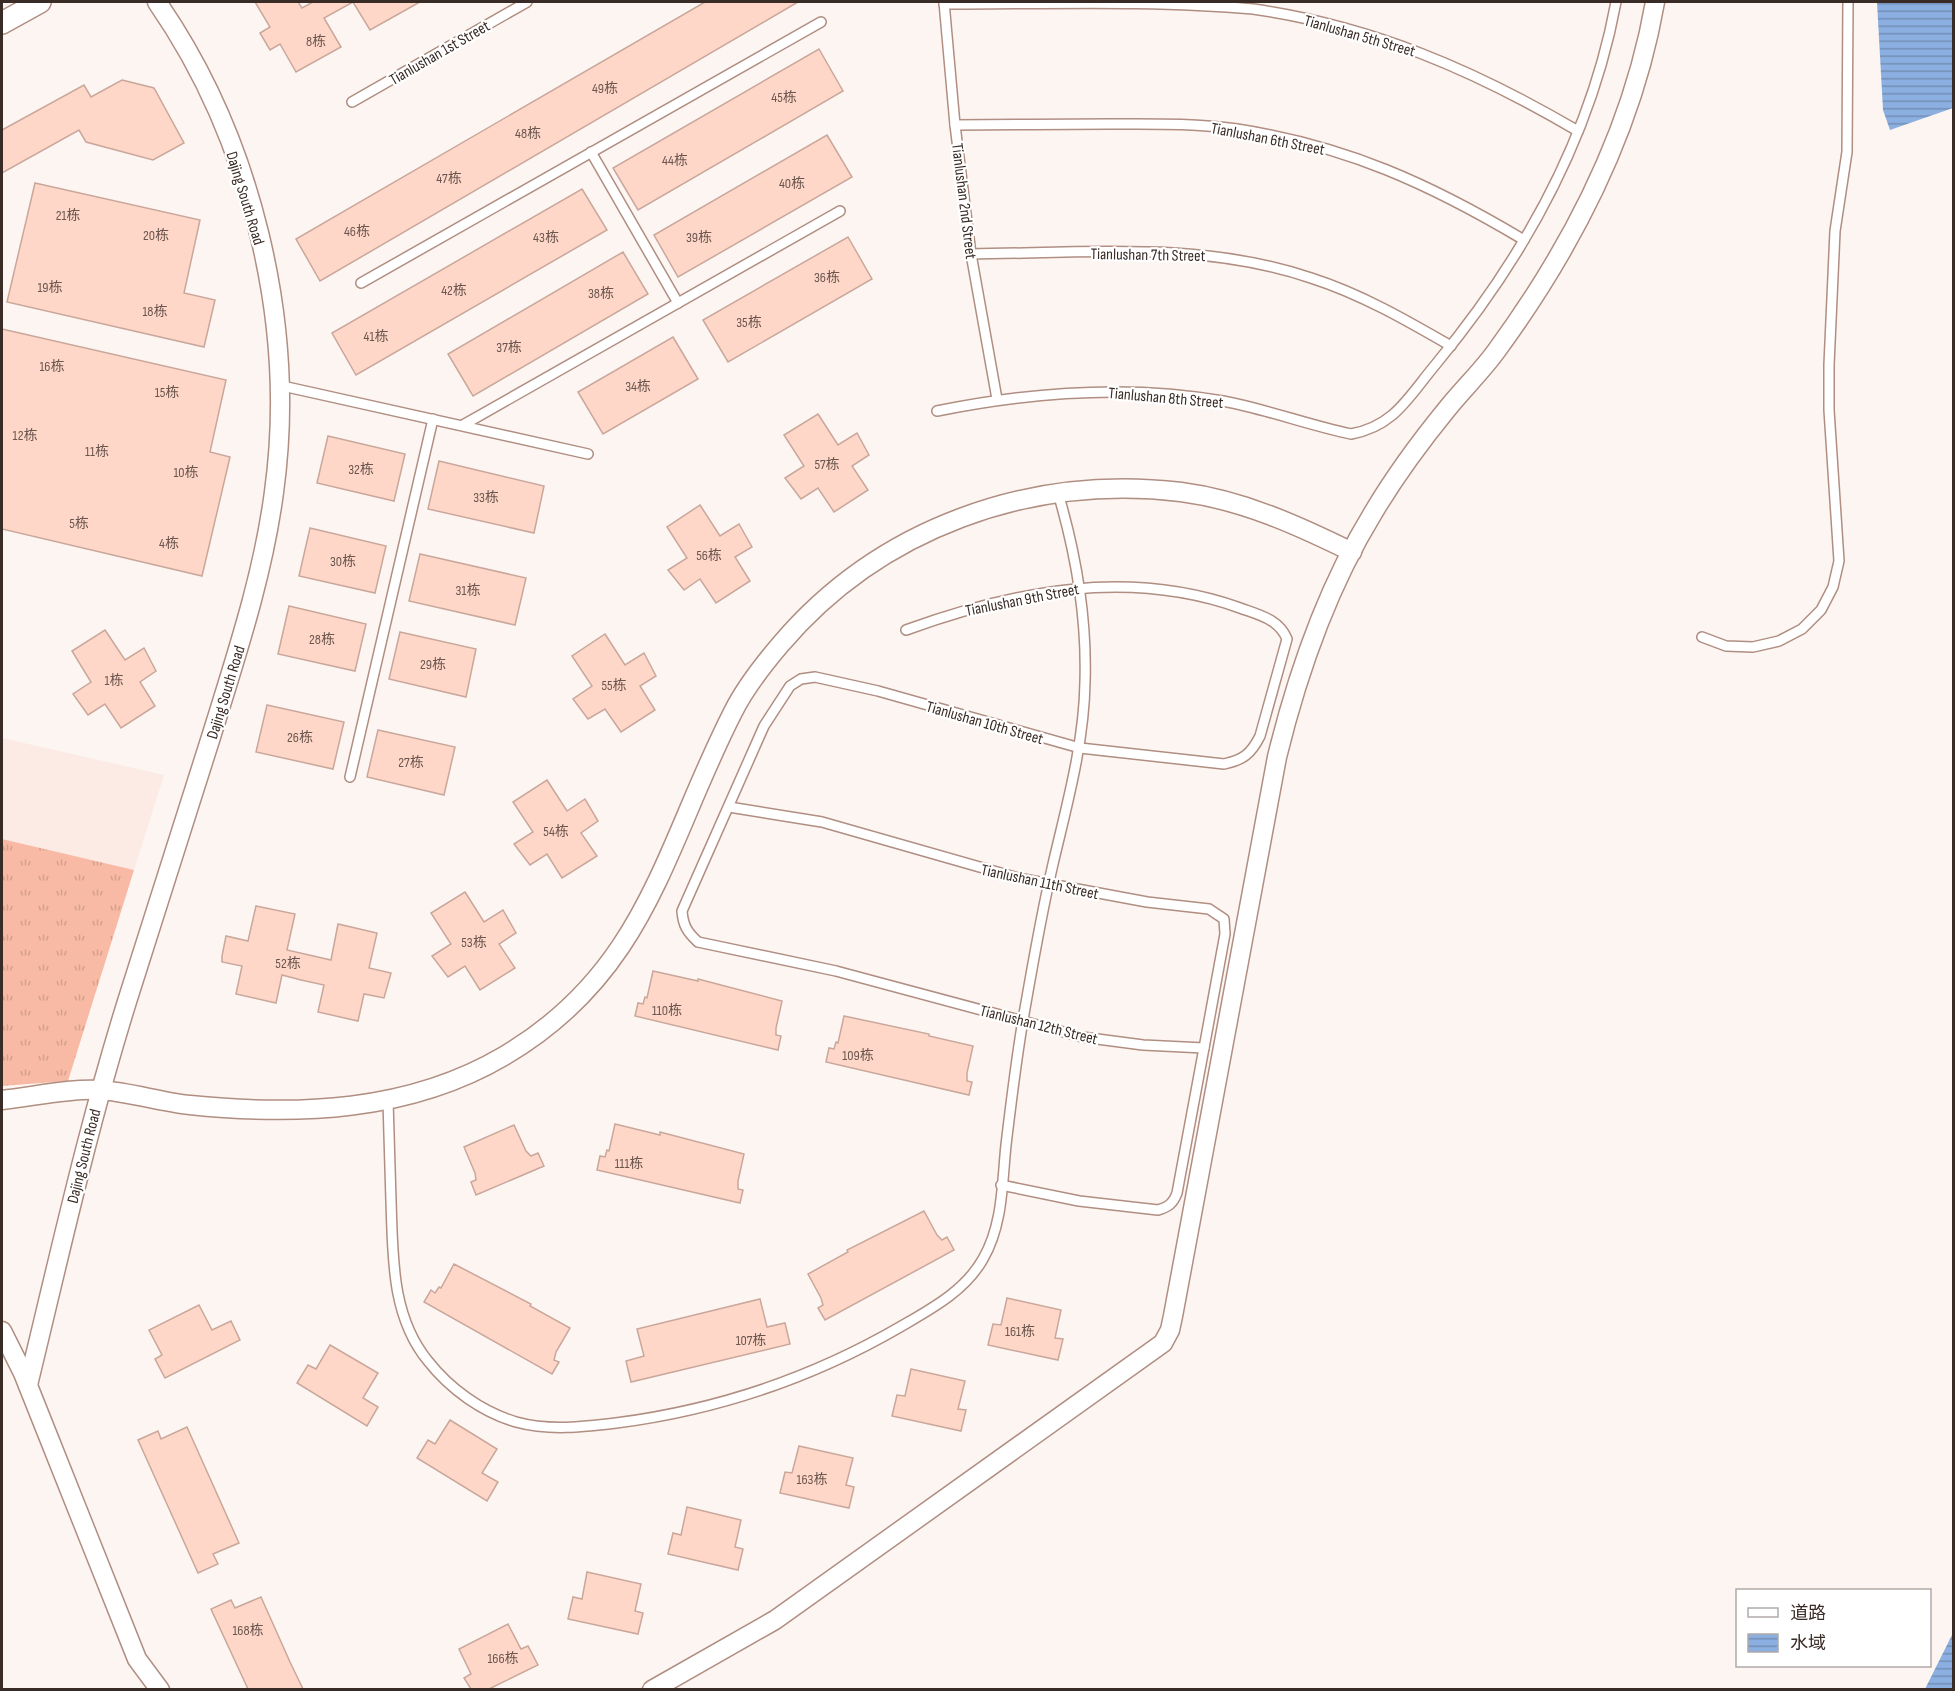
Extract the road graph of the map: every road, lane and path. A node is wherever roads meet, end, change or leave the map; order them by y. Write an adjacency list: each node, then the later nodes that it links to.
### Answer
1 (40, 2): 9 (street)
2 (157, 2): 20 (street, Dajing South Road)
3 (527, 2): 10 (lane, Tianlushan 1st Street)
4 (1614, 2): 12 (lane)
5 (1655, 2): 27 (street)
6 (1848, 2): 30 (lane)
7 (944, 3): 11 (lane, Tianlushan 2nd Street); 12 (lane, Tianlushan 5th Street)
8 (821, 22): 13 (lane)
9 (2, 23)
10 (352, 102)
11 (955, 125): 15 (lane, Tianlushan 6th Street); 16 (lane, Tianlushan 2nd Street)
12 (1578, 131): 15 (lane)
13 (591, 152): 17 (lane); 18 (lane)
14 (840, 211): 18 (lane)
15 (1524, 240): 19 (lane)
16 (971, 254): 19 (lane, Tianlushan 7th Street); 21 (lane, Tianlushan 2nd Street)
17 (362, 283)
18 (678, 303): 24 (lane)
19 (1451, 346): 21 (lane, Tianlushan 8th Street)
20 (278, 385): 23 (lane); 38 (street, Dajing South Road)
21 (997, 399): 22 (lane, Tianlushan 8th Street)
22 (937, 411)
23 (433, 419): 24 (lane); 33 (lane)
24 (463, 425): 25 (lane)
25 (588, 454)
26 (1058, 492): 27 (street); 28 (lane); 40 (street)
27 (1352, 552): 45 (street)
28 (1080, 587): 29 (lane, Tianlushan 9th Street); 31 (lane, Tianlushan 9th Street); 32 (lane)
29 (906, 630)
30 (1702, 637)
31 (1273, 693): 32 (lane, Tianlushan 10th Street)
32 (1080, 748): 34 (lane, Tianlushan 10th Street); 35 (lane)
33 (350, 777)
34 (729, 807): 35 (lane, Tianlushan 11th Street); 36 (lane, Tianlushan 12th Street)
35 (1049, 884): 36 (lane); 37 (lane, Tianlushan 11th Street)
36 (1023, 1023): 37 (lane, Tianlushan 12th Street); 41 (lane)
37 (1204, 1048): 41 (lane)
38 (99, 1090): 39 (street); 40 (street); 43 (street, Dajing South Road)
39 (2, 1100)
40 (388, 1101): 41 (lane)
41 (1001, 1185)
42 (2, 1331): 43 (street)
43 (28, 1385): 44 (street)
44 (160, 1689)
45 (652, 1689)

